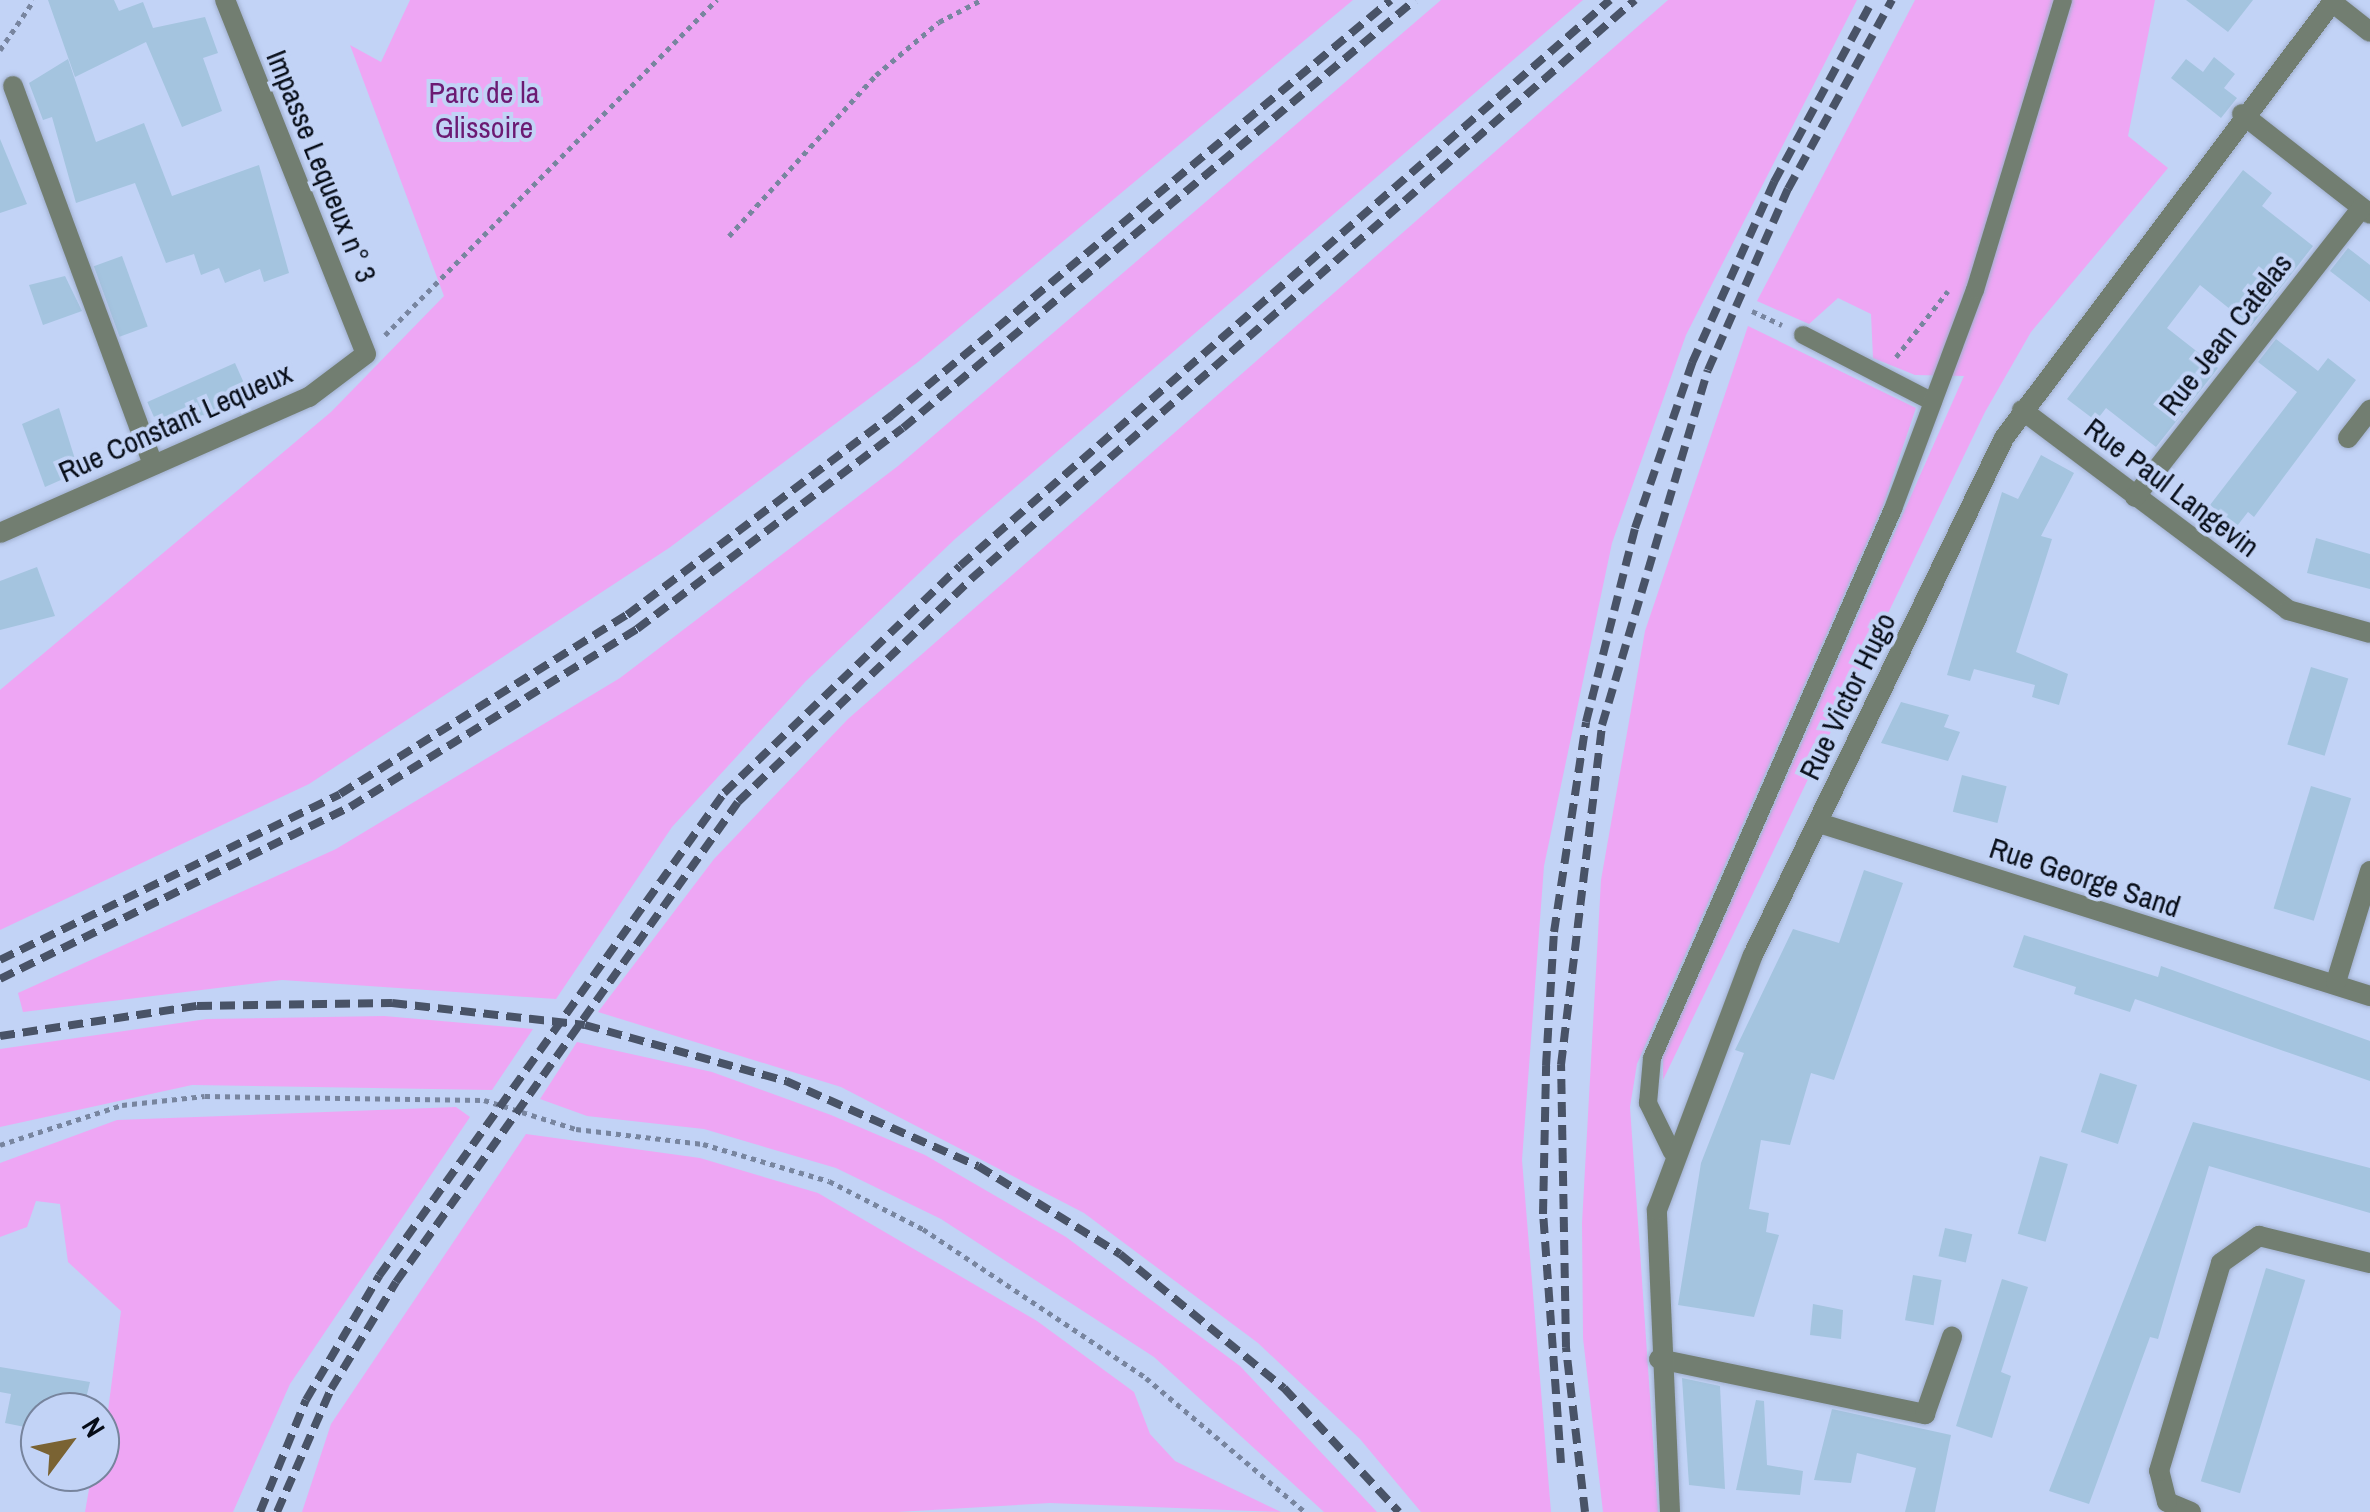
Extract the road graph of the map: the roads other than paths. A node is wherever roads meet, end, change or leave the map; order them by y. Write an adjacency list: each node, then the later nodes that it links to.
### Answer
1 (225, 0): 9 (street, Impasse Lequeux n° 3)
2 (2063, 0): 10 (lane)
3 (2333, 1): 4 (street); 6 (street, Rue Victor Hugo)
4 (2370, 32)
5 (13, 86): 14 (street)
6 (2242, 114): 7 (street); 11 (street, Rue Victor Hugo)
7 (2366, 211): 15 (street, Rue Jean Catelas)
8 (1803, 335): 10 (lane)
9 (366, 354): 14 (street, Rue Constant Lequeux)
10 (1933, 402): 22 (lane)
11 (2022, 410): 15 (street, Rue Paul Langevin); 18 (street, Rue Victor Hugo)
12 (2370, 410): 13 (street)
13 (2348, 438)
14 (152, 465): 16 (street, Rue Constant Lequeux)
15 (2134, 497): 17 (street, Rue Paul Langevin)
16 (0, 533)
17 (2370, 633)
18 (1819, 823): 20 (street, Rue George Sand); 22 (street, Rue Victor Hugo)
19 (2370, 872): 20 (street)
20 (2336, 982): 21 (street, Rue George Sand)
21 (2370, 996)
22 (1672, 1152): 25 (street, Rue Victor Hugo)
23 (2370, 1263): 27 (street)
24 (1952, 1337): 25 (street)
25 (1660, 1359): 26 (street, Rue Victor Hugo)
26 (1670, 1512)
27 (2191, 1512)

